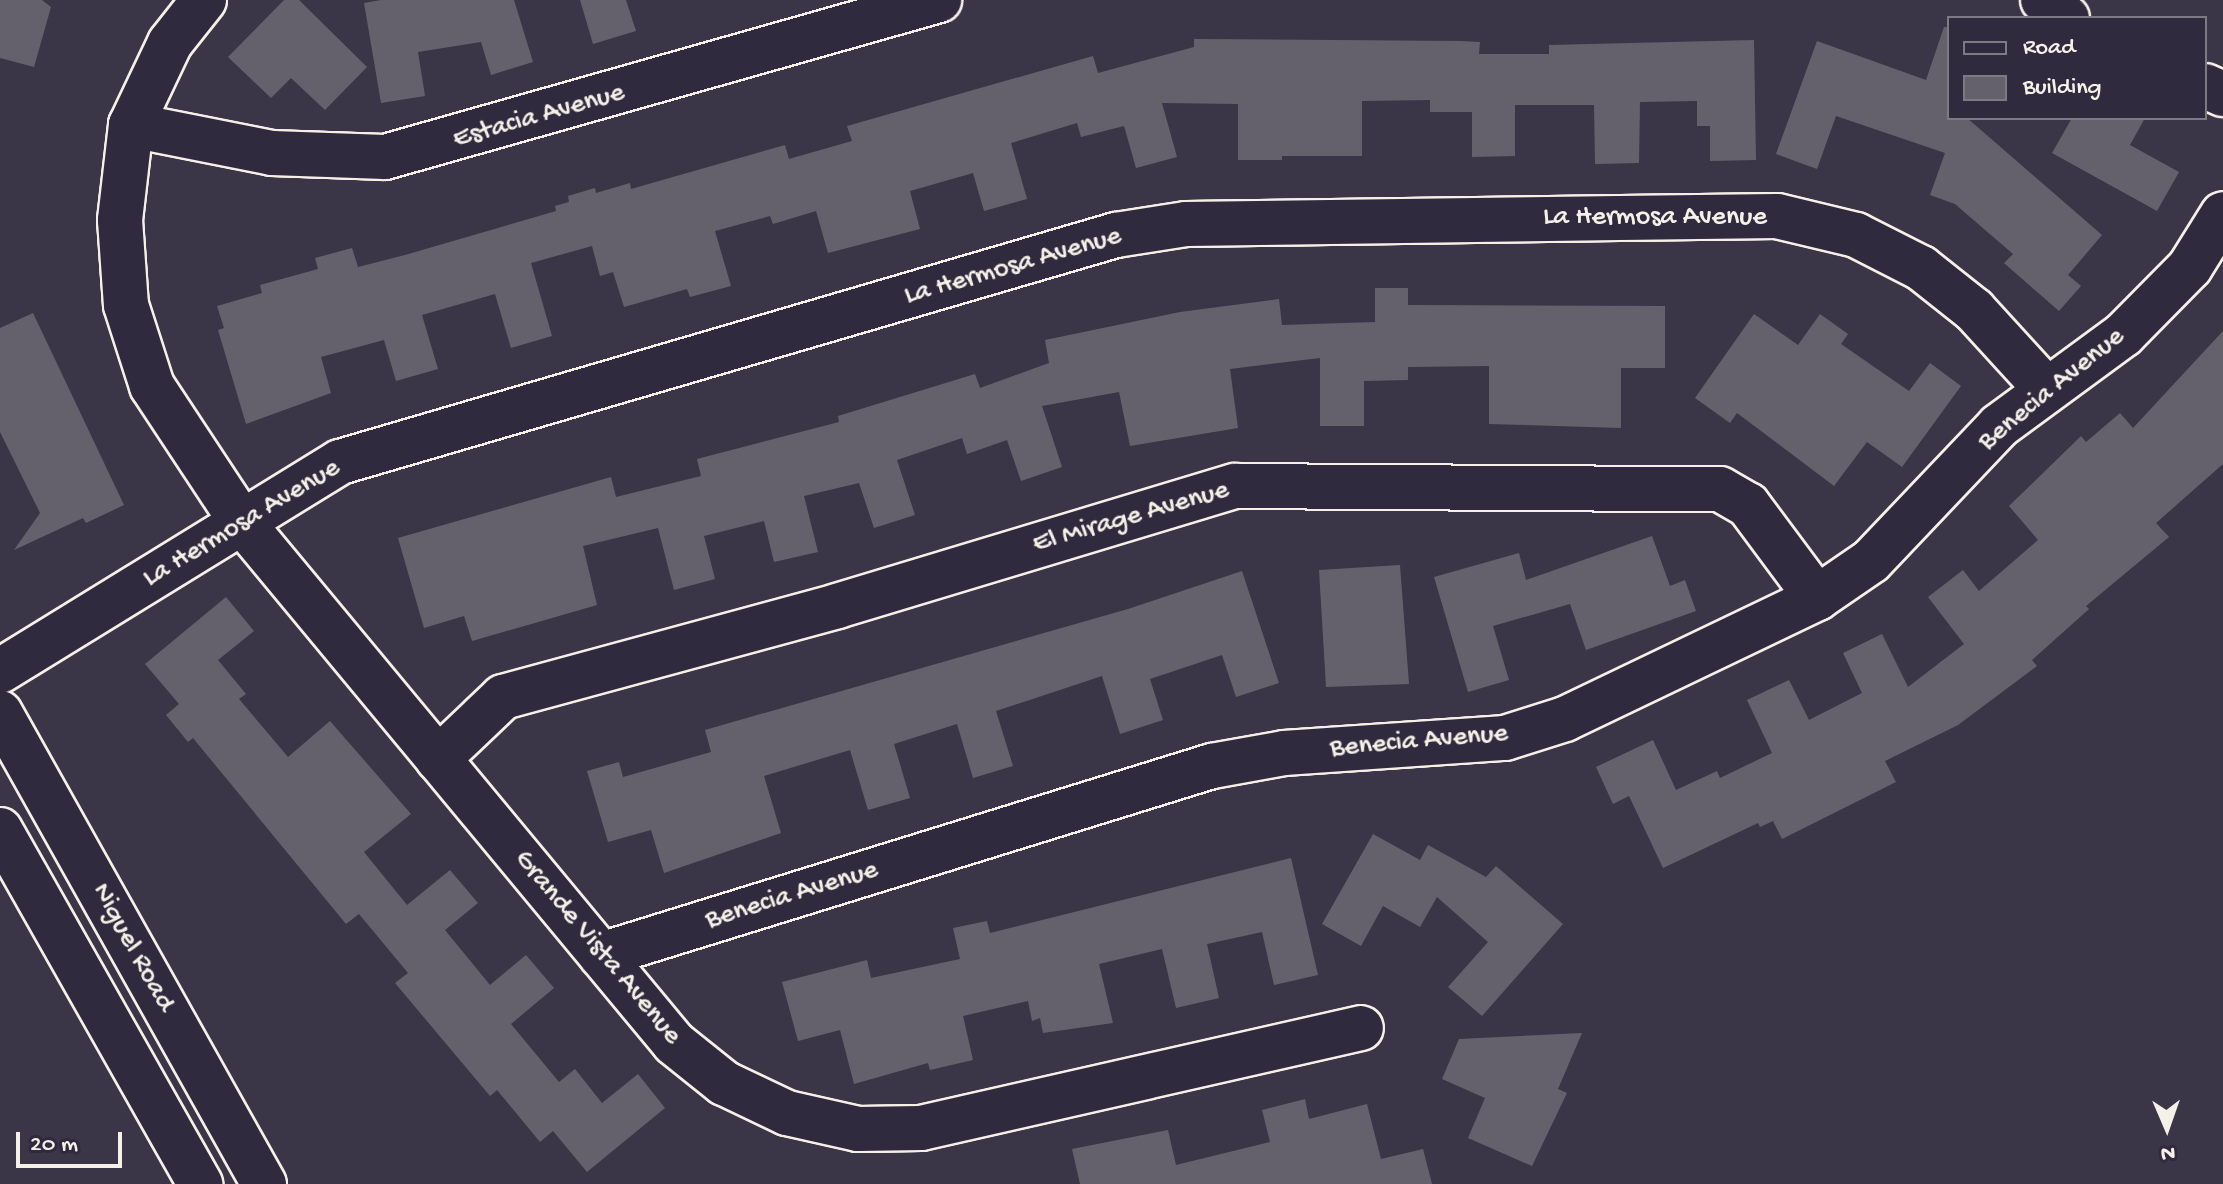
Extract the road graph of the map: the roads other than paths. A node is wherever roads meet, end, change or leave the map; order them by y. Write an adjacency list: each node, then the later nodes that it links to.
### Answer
1 (204, 0): 5 (street, Grande Vista Avenue)
2 (939, 0): 5 (street, Estacia Avenue)
3 (2043, 0): 4 (street)
4 (2064, 16)
5 (131, 125): 8 (street, Grande Vista Avenue)
6 (2223, 214): 7 (street, Benecia Avenue)
7 (2047, 390): 8 (street, La Hermosa Avenue); 9 (street, Benecia Avenue)
8 (241, 521): 10 (street, La Hermosa Avenue); 12 (street, Grande Vista Avenue)
9 (1817, 598): 12 (street, El Mirage Avenue); 14 (street, Benecia Avenue)
10 (0, 671)
11 (0, 713): 17 (street, Niguel Road)
12 (438, 759): 14 (street, Grande Vista Avenue)
13 (0, 830): 16 (street, Niguel Road)
14 (601, 955): 15 (street, Grande Vista Avenue)
15 (1361, 1028)
16 (200, 1184)
17 (264, 1184)

